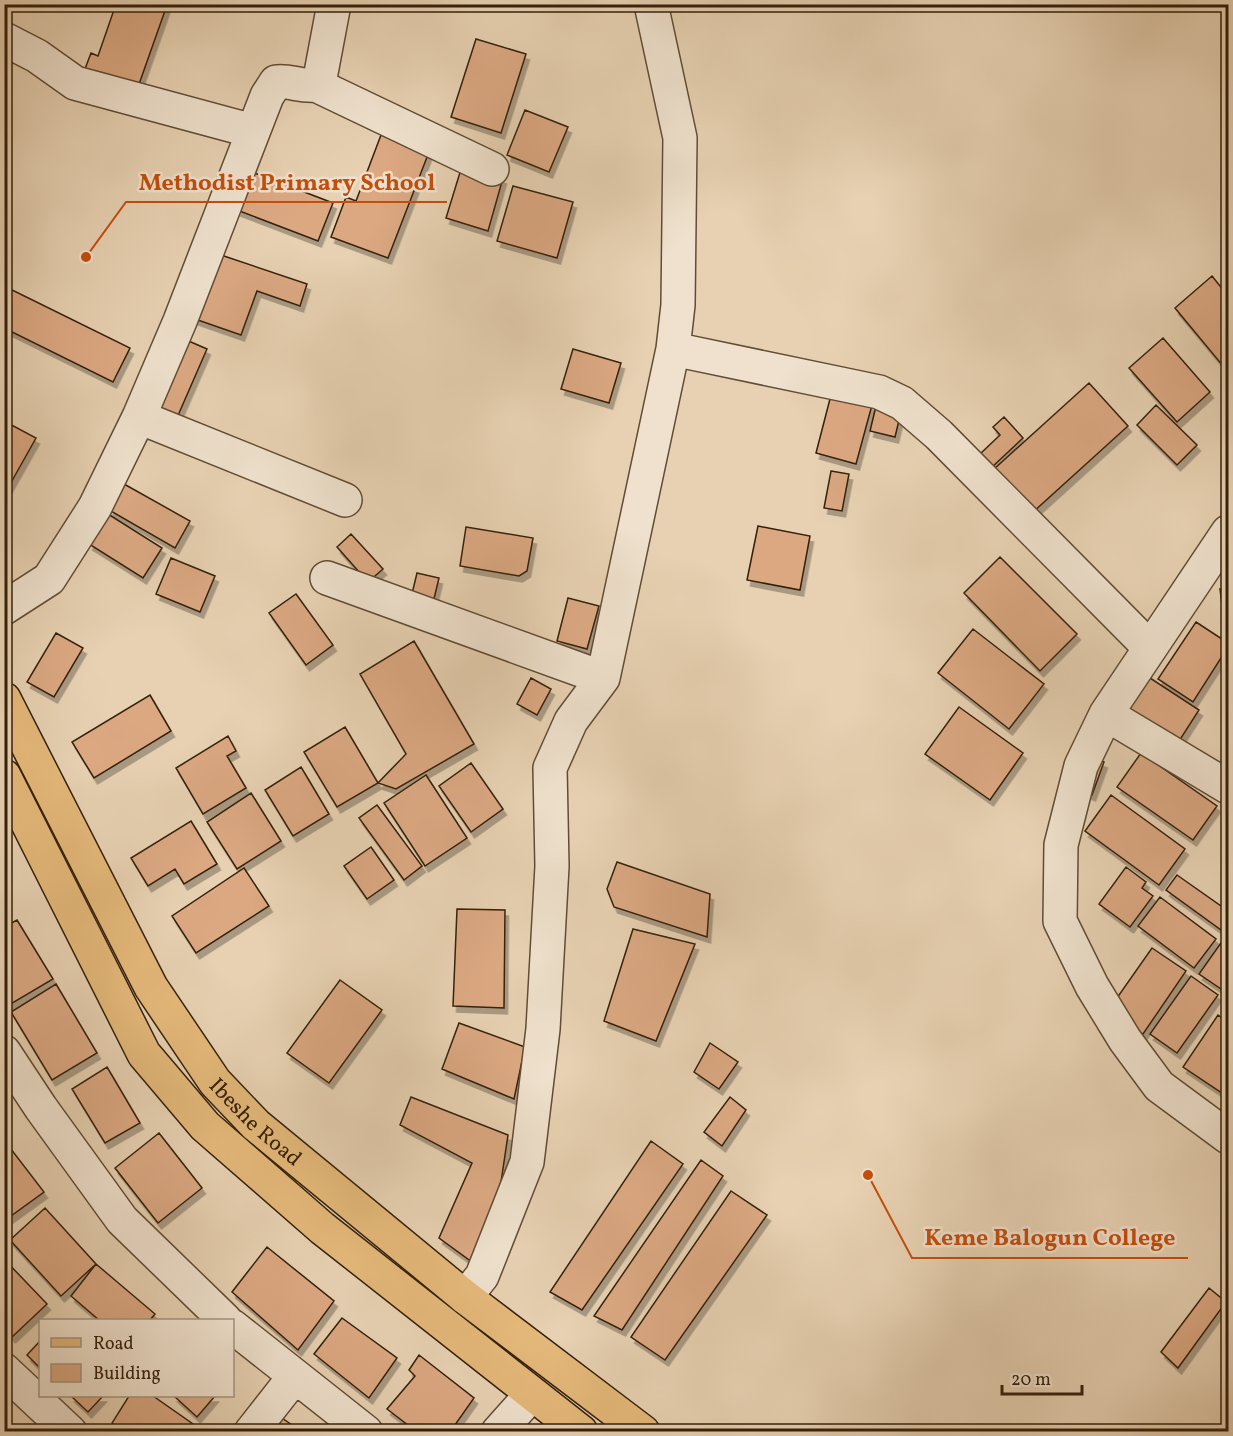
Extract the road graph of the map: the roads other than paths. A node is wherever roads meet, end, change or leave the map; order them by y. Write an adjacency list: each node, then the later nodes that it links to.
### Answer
1 (334, 4): 4 (street)
2 (651, 4): 7 (street)
3 (4, 39): 5 (street)
4 (316, 85): 5 (street); 6 (street)
5 (253, 131): 8 (street)
6 (492, 169)
7 (673, 349): 13 (street); 14 (street)
8 (139, 417): 9 (street); 12 (street)
9 (345, 500)
10 (1228, 535): 13 (street)
11 (327, 579): 14 (street)
12 (4, 608)
13 (1150, 648): 16 (street)
14 (603, 678): 21 (street)
15 (4, 699): 21 (main road, Ibeshe Road)
16 (1106, 714): 18 (street); 20 (street)
17 (4, 776): 26 (main road, Ibeshe Road)
18 (1228, 787)
19 (4, 1052): 22 (street)
20 (1228, 1137)
21 (465, 1297): 32 (main road, Ibeshe Road)
22 (224, 1319)
23 (234, 1328): 25 (street)
24 (4, 1370): 27 (street)
25 (295, 1376): 28 (street); 29 (street)
26 (531, 1395): 30 (street); 31 (main road, Ibeshe Road)
27 (70, 1431)
28 (251, 1431)
29 (366, 1431)
30 (498, 1431)
31 (580, 1431)
32 (643, 1431)

